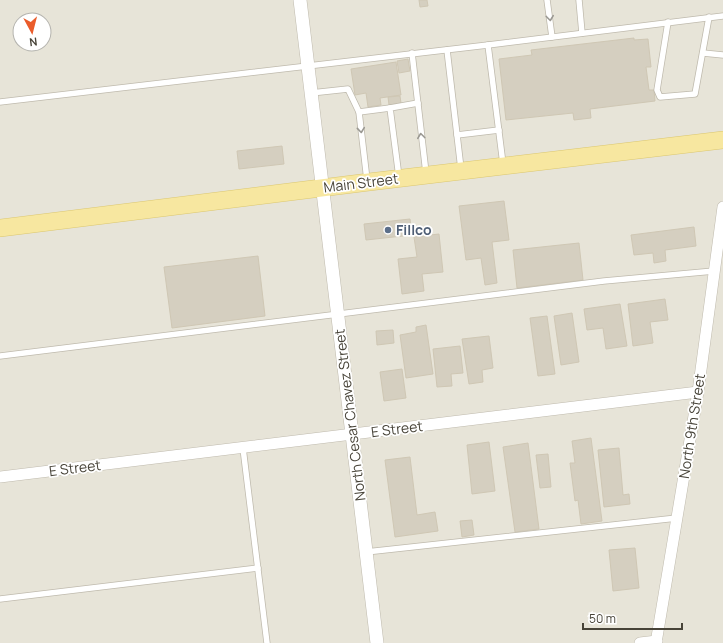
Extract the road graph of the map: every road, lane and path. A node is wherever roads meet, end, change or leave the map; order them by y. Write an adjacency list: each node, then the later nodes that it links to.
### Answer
1 (300, 0): 14 (street, North Cesar Chavez Street)
2 (547, 0): 8 (lane, one-way to 8)
3 (579, 0): 7 (lane)
4 (723, 16): 5 (lane)
5 (709, 17): 6 (lane); 11 (lane)
6 (668, 22): 7 (lane); 11 (lane)
7 (582, 33): 8 (lane)
8 (552, 37): 9 (lane)
9 (488, 45): 10 (lane); 20 (lane)
10 (447, 50): 12 (lane); 21 (lane)
11 (703, 52): 13 (lane)
12 (412, 53): 14 (lane); 17 (lane)
13 (723, 55)
14 (308, 66): 15 (street, North Cesar Chavez Street); 16 (lane)
15 (311, 93): 19 (lane); 28 (street, North Cesar Chavez Street)
16 (0, 102)
17 (418, 104): 18 (lane); 25 (lane, one-way to 17)
18 (390, 108): 19 (lane); 26 (lane)
19 (359, 112): 27 (lane, one-way to 27)
20 (499, 130): 21 (lane); 23 (lane)
21 (457, 135): 24 (lane)
22 (723, 140): 23 (main road, Main Street)
23 (503, 166): 24 (main road, Main Street)
24 (462, 171): 25 (main road, Main Street)
25 (426, 175): 26 (main road, Main Street)
26 (399, 178): 27 (main road, Main Street)
27 (367, 182): 28 (main road, Main Street)
28 (322, 188): 30 (main road, Main Street); 32 (street, North Cesar Chavez Street)
29 (723, 207): 31 (street, North 9th Street)
30 (0, 228)
31 (714, 271): 32 (lane); 34 (street, North 9th Street)
32 (338, 314): 33 (lane); 35 (street, North Cesar Chavez Street)
33 (0, 356)
34 (698, 392): 35 (street, E Street); 38 (street, North 9th Street)
35 (352, 435): 36 (street, E Street); 39 (street, North Cesar Chavez Street)
36 (243, 448): 37 (street, E Street); 40 (lane)
37 (0, 477)
38 (677, 518): 39 (lane); 42 (street, North 9th Street)
39 (366, 552): 44 (street, North Cesar Chavez Street)
40 (258, 568): 41 (lane); 43 (lane)
41 (0, 599)
42 (656, 642): 45 (street)
43 (267, 643)
44 (377, 643)
45 (640, 643)

